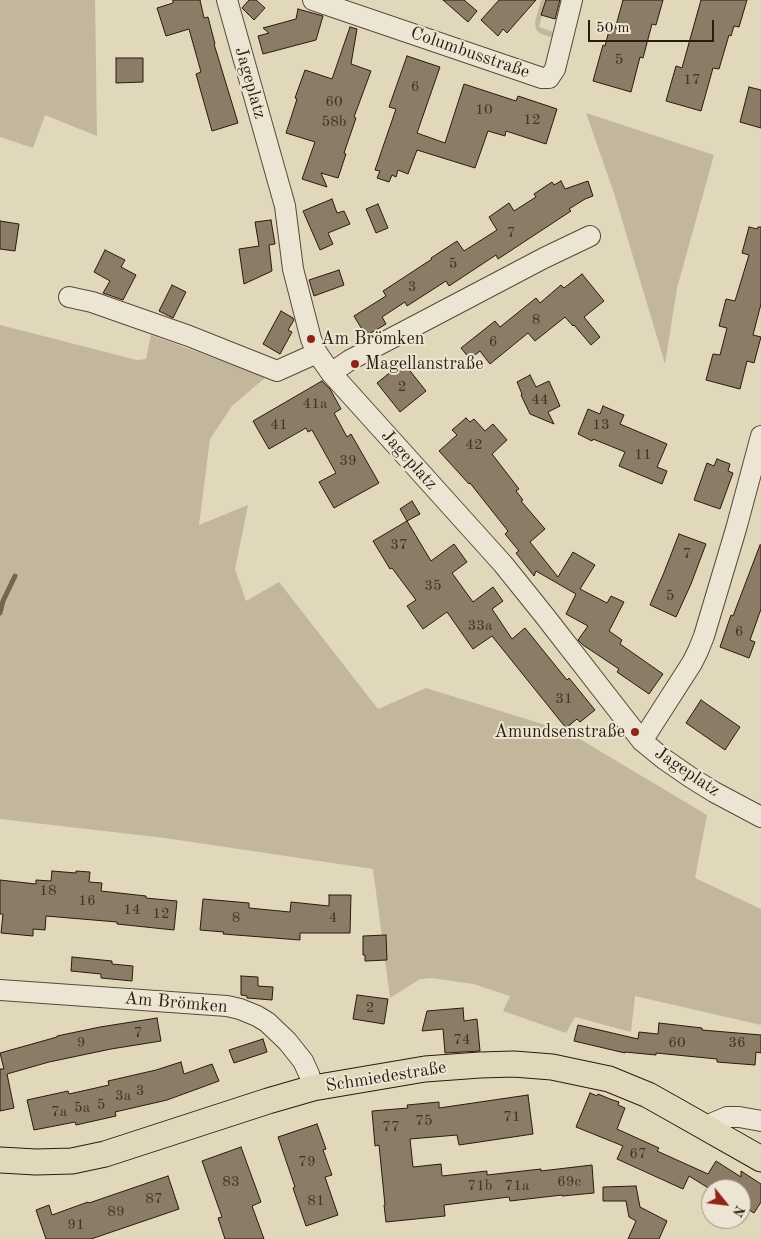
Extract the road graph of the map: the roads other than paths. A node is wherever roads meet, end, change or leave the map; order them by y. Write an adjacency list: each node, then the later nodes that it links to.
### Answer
1 (227, 0): 6 (street, Jageplatz)
2 (313, 0): 3 (street, Columbusstraße)
3 (572, 0)
4 (590, 236): 7 (street)
5 (69, 297): 6 (street)
6 (317, 353): 7 (street, Jageplatz)
7 (331, 373): 9 (street, Jageplatz)
8 (761, 436): 9 (street)
9 (642, 741): 10 (street, Jageplatz)
10 (761, 817)
11 (0, 990): 12 (street, Am Brömken)
12 (313, 1088): 14 (main road, Schmiedestraße); 16 (main road, Schmiedestraße)
13 (761, 1121): 14 (street)
14 (708, 1129): 15 (main road, Schmiedestraße)
15 (761, 1159)
16 (0, 1160)

